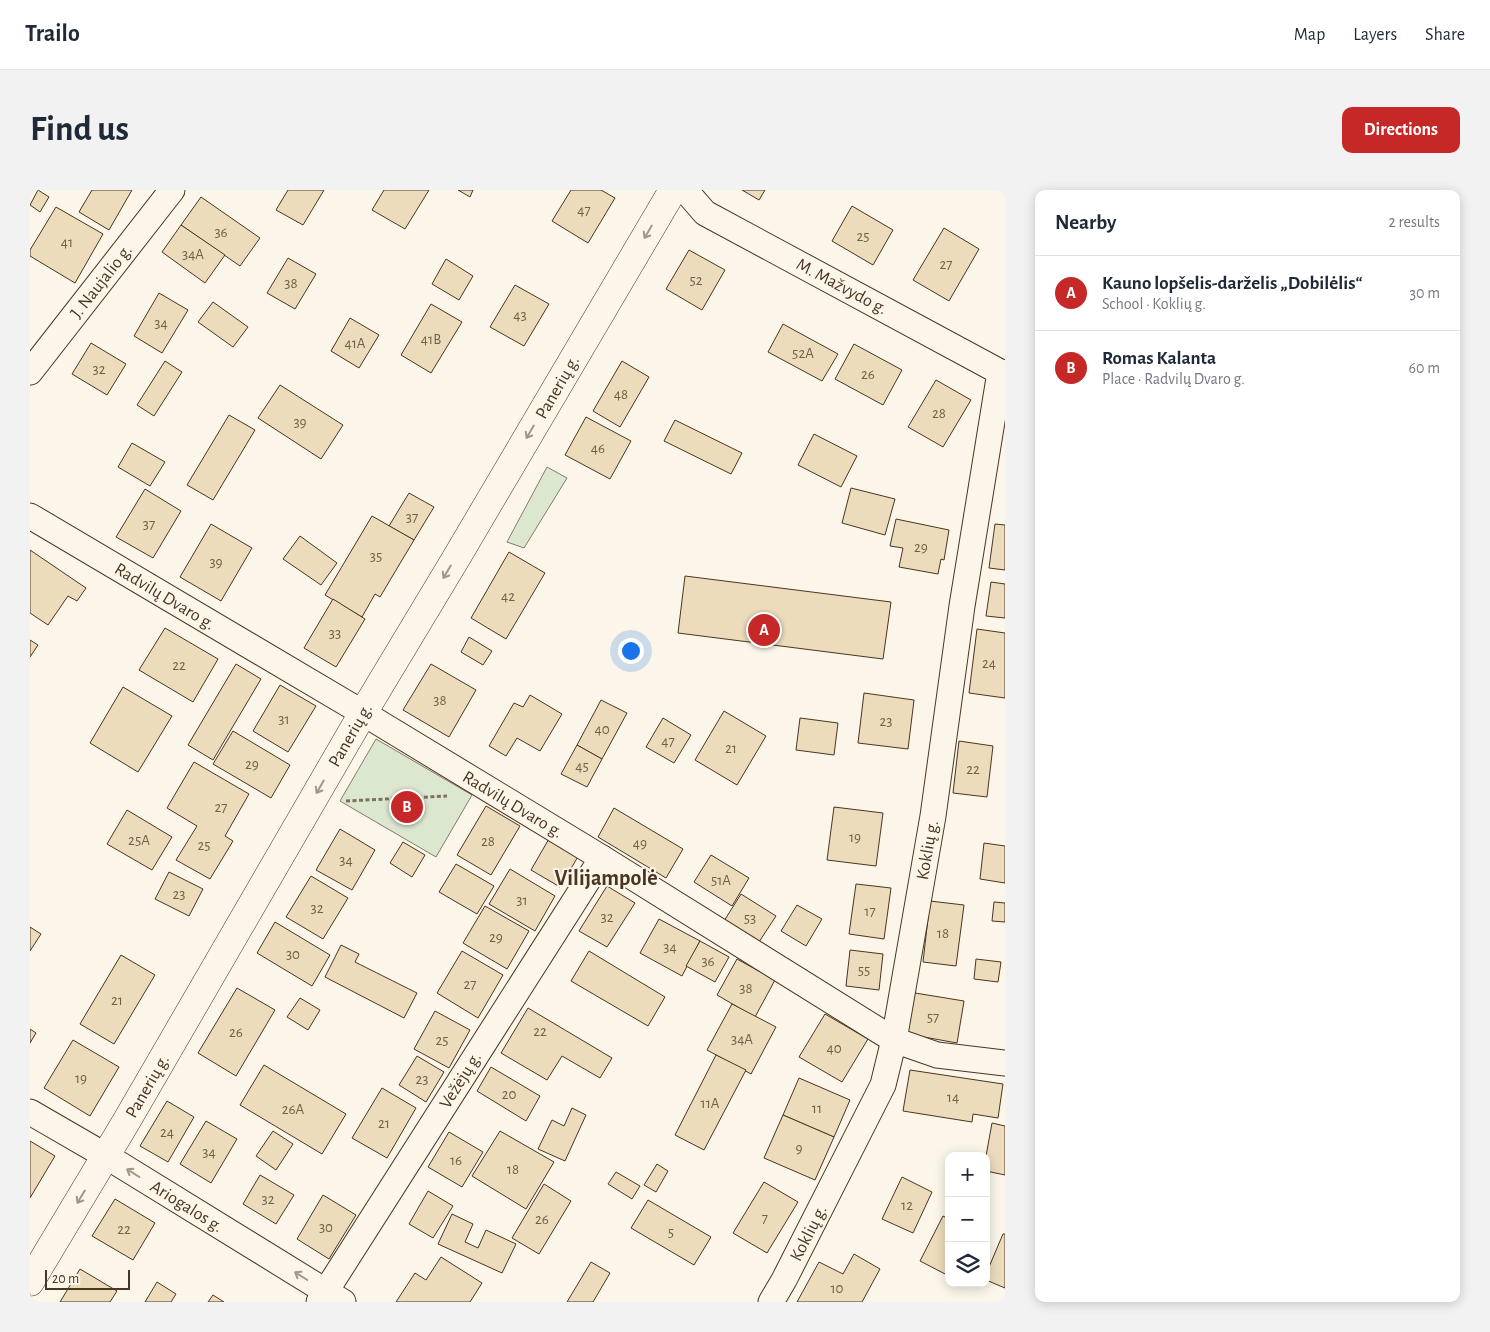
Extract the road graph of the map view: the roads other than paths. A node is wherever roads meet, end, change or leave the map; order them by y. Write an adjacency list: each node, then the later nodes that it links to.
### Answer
1 (172, 190): 4 (street, J. Naujalio g.)
2 (673, 190): 7 (street, Panerių g., one-way to 7)
3 (685, 190): 5 (street, M. Mažvydo g.)
4 (30, 372)
5 (1002, 372): 9 (street, Koklių g.)
6 (30, 516): 7 (street, Radvilų Dvaro g.)
7 (363, 714): 8 (street, Radvilų Dvaro g.); 12 (street, Panerių g., one-way to 12)
8 (602, 858): 9 (street, Radvilų Dvaro g.); 14 (street, Vežėjų g.)
9 (894, 1040): 10 (street, Radvilų Dvaro g.); 15 (street, Koklių g.)
10 (1005, 1063)
11 (30, 1112): 12 (street, Ariogalos g.)
12 (106, 1156): 13 (street, Panerių g., one-way to 13); 14 (street, Ariogalos g., one-way to 12)
13 (30, 1282)
14 (329, 1298)
15 (771, 1302)

